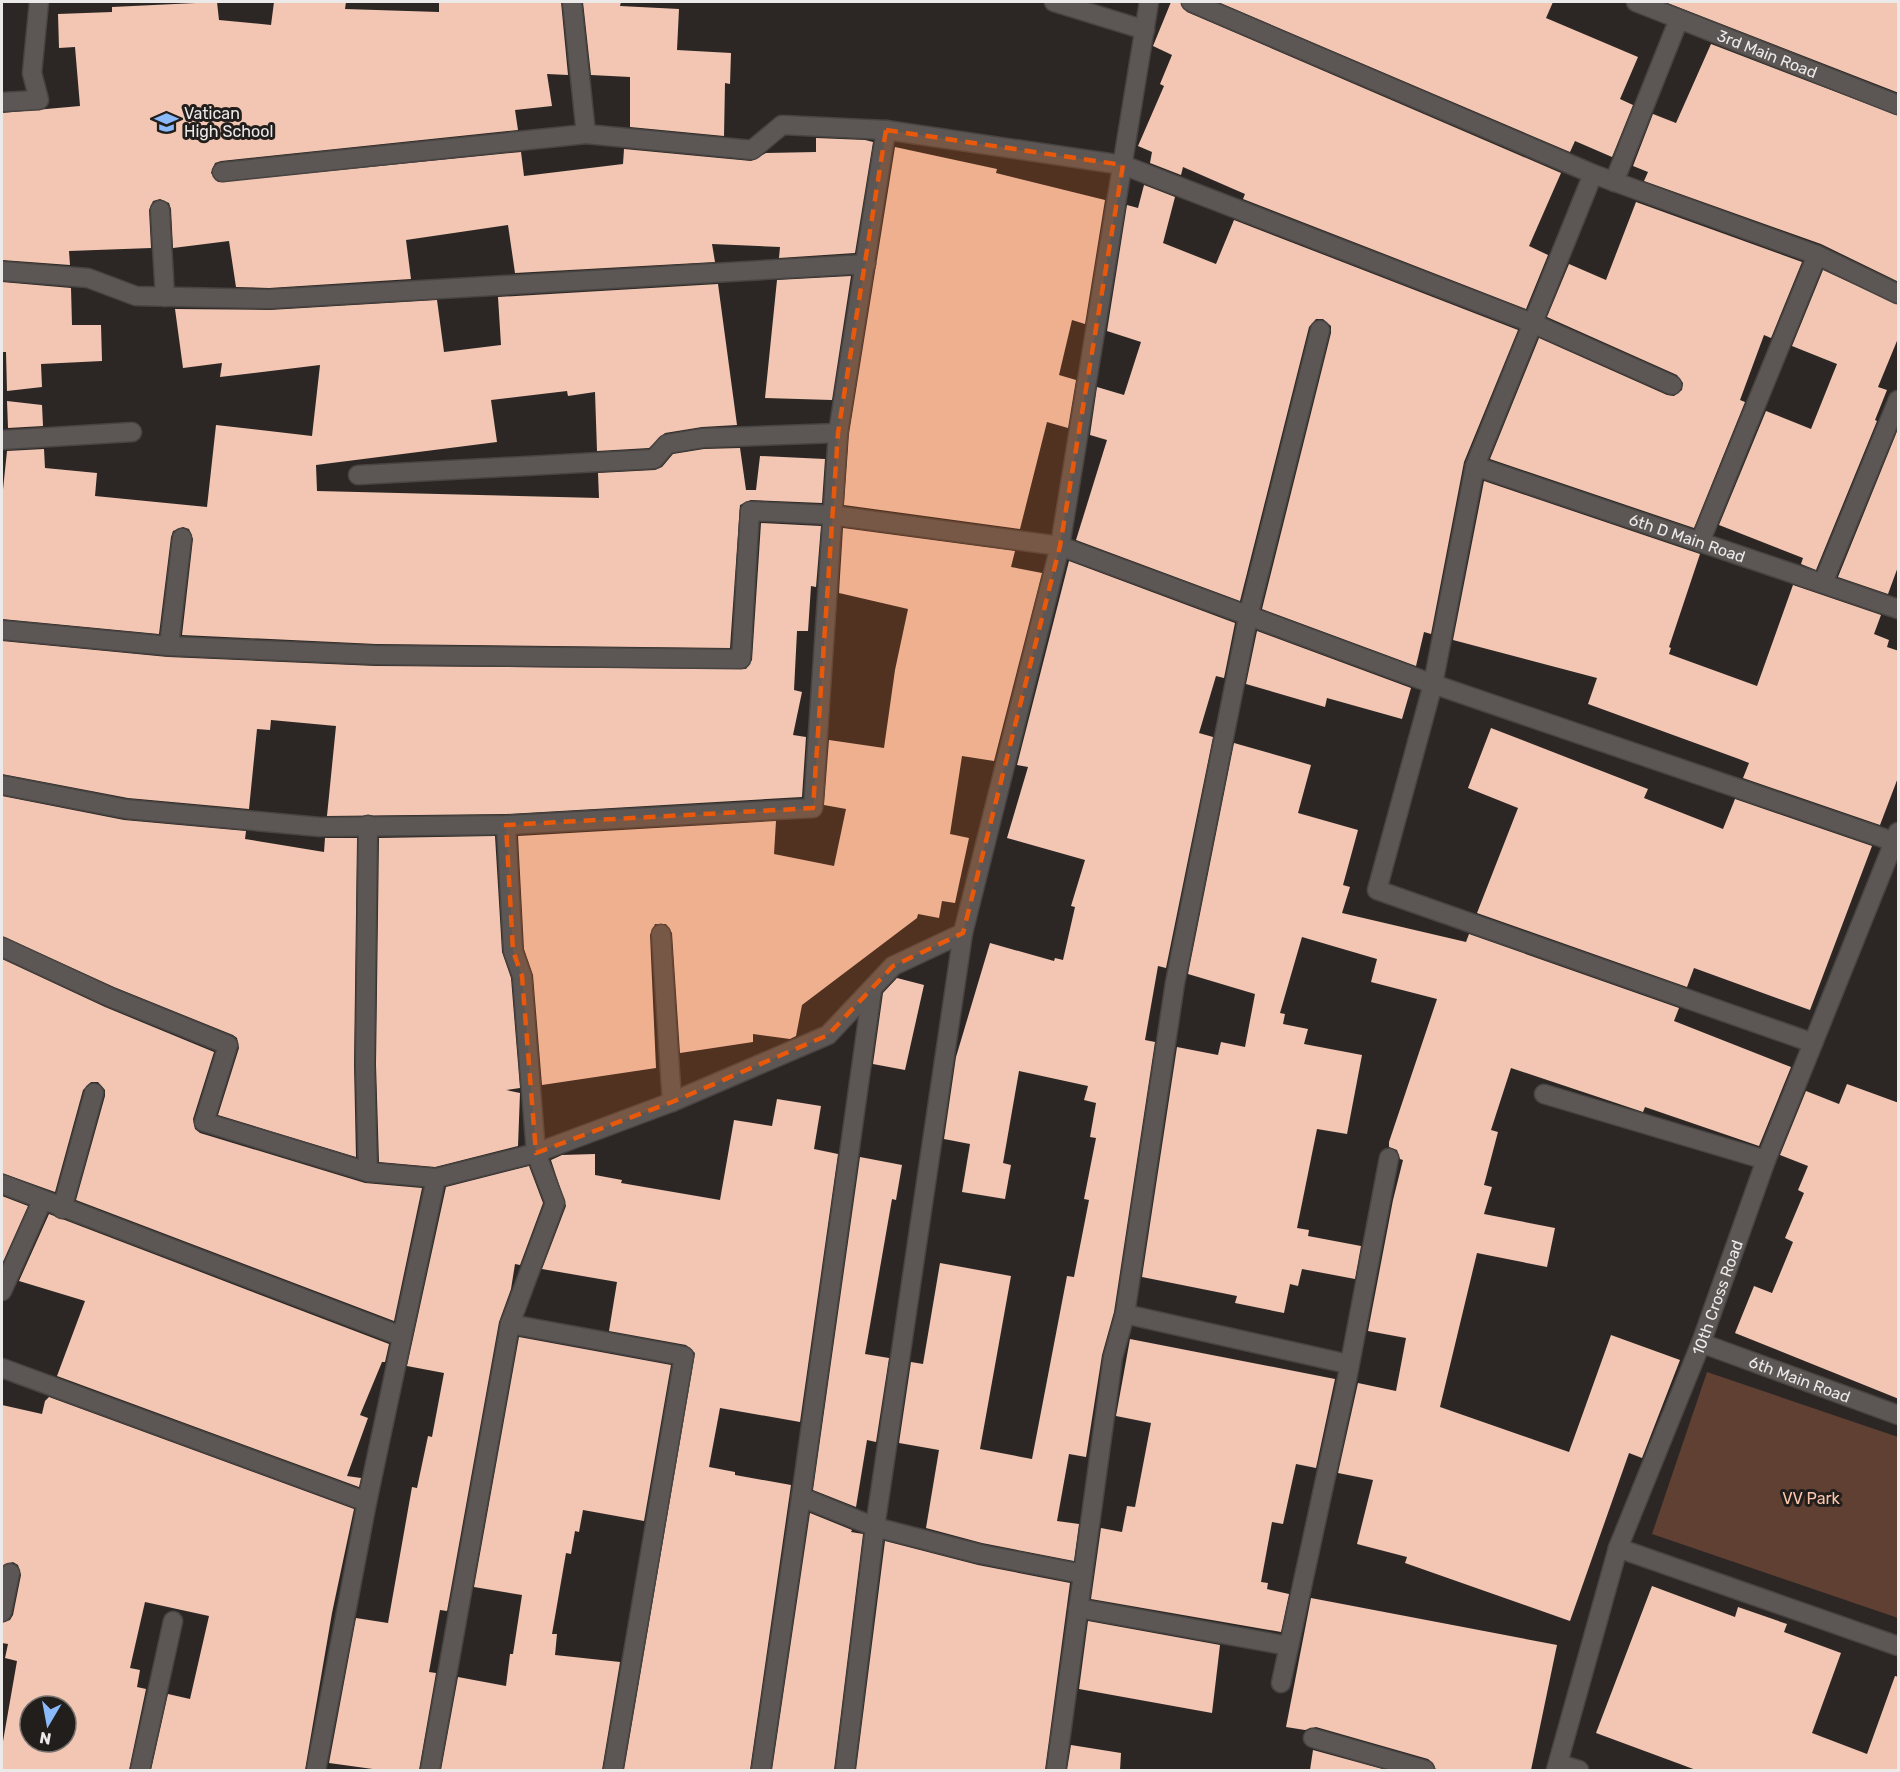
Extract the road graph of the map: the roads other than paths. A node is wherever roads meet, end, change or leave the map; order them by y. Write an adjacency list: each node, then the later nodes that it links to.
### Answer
1 (39, 2): 9 (street)
2 (572, 2): 12 (street)
3 (1054, 2): 8 (street)
4 (1149, 2): 8 (street)
5 (1191, 2): 15 (street)
6 (1636, 2): 7 (street, 3rd Main Road)
7 (1679, 19): 10 (street, 3rd Main Road); 16 (street)
8 (1145, 30): 13 (street)
9 (2, 102)
10 (1899, 105)
11 (886, 130): 12 (street); 13 (street); 19 (street)
12 (586, 134): 14 (street)
13 (1123, 165): 23 (street); 35 (street)
14 (222, 172)
15 (1593, 174): 16 (street); 23 (street)
16 (1614, 182): 18 (street)
17 (160, 210): 22 (street)
18 (1817, 255): 21 (street); 34 (street)
19 (866, 264): 22 (street); 28 (street)
20 (2, 271): 22 (street)
21 (1899, 294)
22 (165, 297)
23 (1532, 323): 25 (street); 30 (street)
24 (1320, 330): 38 (street)
25 (1672, 385)
26 (1899, 400): 36 (street)
27 (132, 432): 29 (street)
28 (838, 433): 31 (street); 32 (street)
29 (2, 440)
30 (1475, 466): 34 (street, 6th D Main Road); 41 (street)
31 (358, 475)
32 (831, 515): 35 (street); 40 (street); 44 (street)
33 (182, 538): 40 (street)
34 (1700, 542): 36 (street, 6th D Main Road)
35 (1060, 546): 38 (street); 46 (street)
36 (1823, 583): 37 (street, 6th D Main Road)
37 (1899, 609)
38 (1248, 617): 41 (street); 63 (street)
39 (2, 630): 40 (street)
40 (169, 646)
41 (1433, 684): 45 (street); 50 (street)
42 (2, 785): 43 (street)
43 (368, 825): 44 (street); 57 (street)
44 (506, 825): 54 (street)
45 (1897, 837): 50 (street, 10th Cross Road)
46 (963, 933): 49 (street); 72 (street)
47 (661, 934): 53 (street)
48 (2, 947): 57 (street)
49 (872, 990): 53 (street); 70 (street)
50 (1813, 1043): 56 (street, 10th Cross Road)
51 (93, 1093): 61 (street)
52 (1544, 1094): 56 (street)
53 (672, 1102): 54 (street)
54 (536, 1153): 58 (street); 64 (street)
55 (1389, 1158): 67 (street)
56 (1766, 1160): 66 (street, 10th Cross Road)
57 (368, 1172): 58 (street)
58 (436, 1178): 65 (street)
59 (2, 1184): 60 (street)
60 (42, 1201): 61 (street); 62 (street)
61 (62, 1209): 65 (street)
62 (2, 1291)
63 (1125, 1314): 67 (street); 75 (street)
64 (510, 1324): 86 (street); 87 (street)
65 (401, 1336): 71 (street)
66 (1701, 1343): 69 (street, 6th Main Road); 73 (street, 10th Cross Road)
67 (1348, 1364): 79 (street)
68 (2, 1368): 71 (street)
69 (1899, 1415)
70 (801, 1497): 72 (street); 88 (street)
71 (367, 1502): 85 (street)
72 (875, 1527): 75 (street); 89 (street)
73 (1618, 1548): 80 (street); 83 (street, 10th Cross Road)
74 (10, 1573): 77 (street)
75 (1083, 1574): 76 (street)
76 (1078, 1608): 79 (street); 90 (street)
77 (2, 1612)
78 (173, 1621): 84 (street)
79 (1288, 1646): 81 (street)
80 (1899, 1646)
81 (1281, 1683)
82 (1313, 1738): 91 (street)
83 (1558, 1767): 92 (street)
84 (140, 1770)
85 (316, 1770)
86 (430, 1770)
87 (613, 1770)
88 (761, 1770)
89 (845, 1770)
90 (1056, 1770)
91 (1425, 1770)
92 (1580, 1770)

